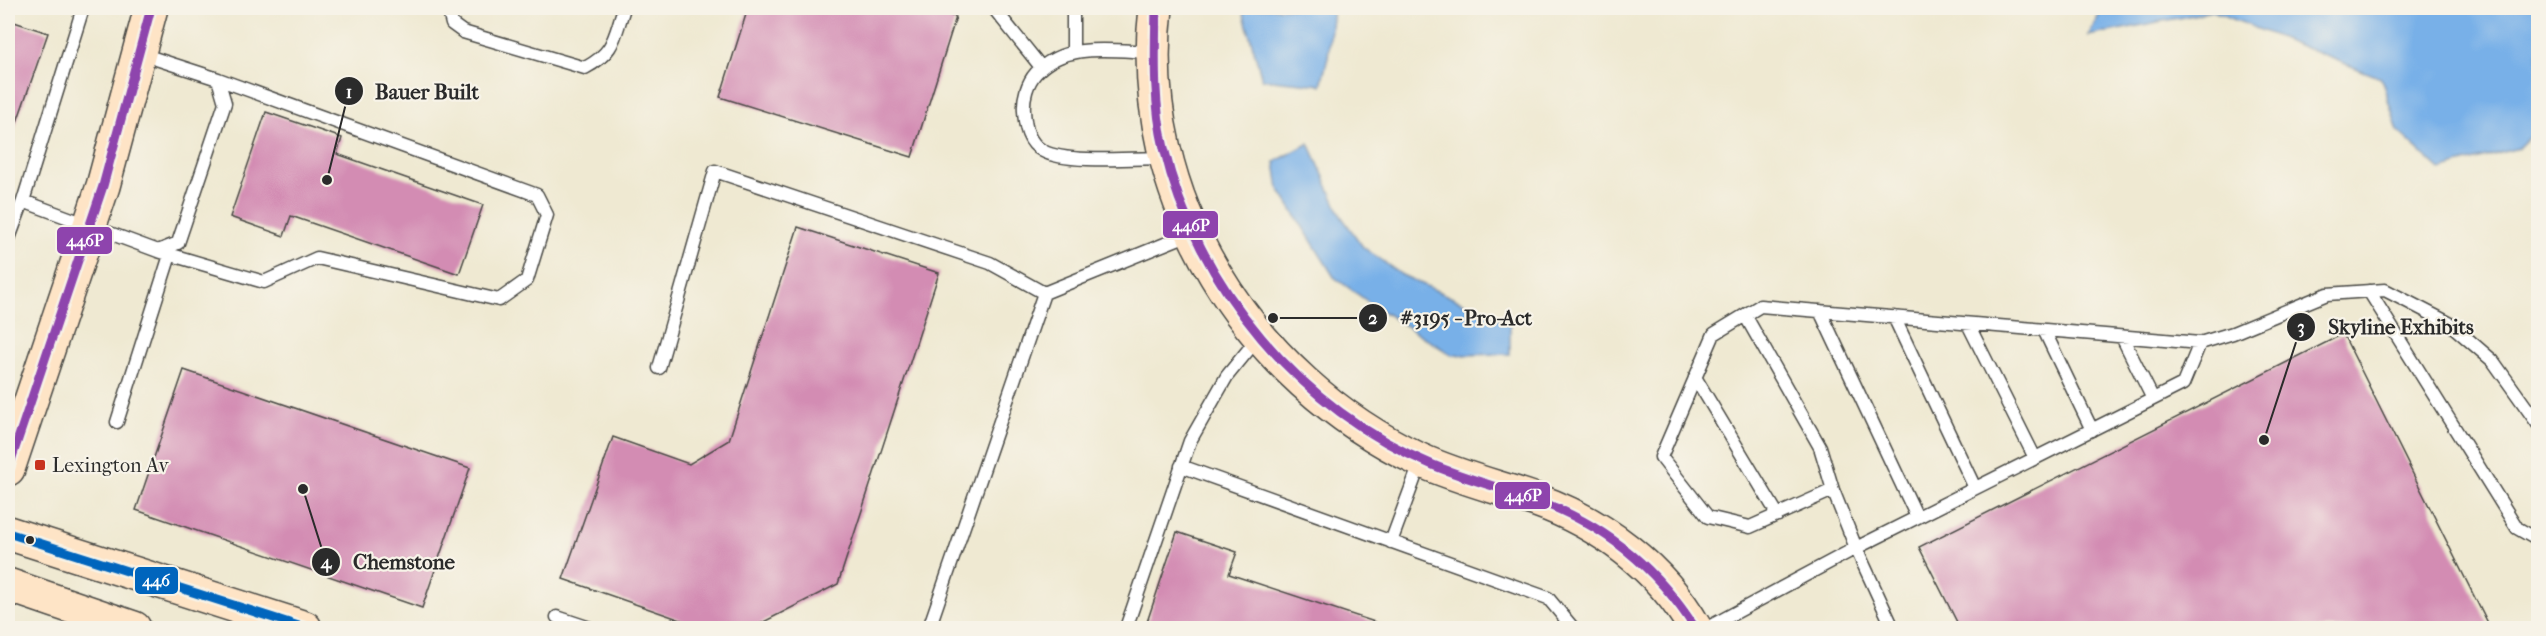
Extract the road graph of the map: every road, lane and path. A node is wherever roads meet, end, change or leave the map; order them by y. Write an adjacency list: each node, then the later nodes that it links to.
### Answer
1 (83, 8): 14 (lane)
2 (151, 8): 9 (street)
3 (448, 8): 4 (lane)
4 (624, 8)
5 (997, 8): 11 (lane)
6 (1073, 8): 10 (lane)
7 (1156, 8): 8 (street)
8 (1154, 52): 10 (lane); 13 (street)
9 (139, 53): 12 (lane); 15 (street)
10 (1073, 53): 11 (lane)
11 (1041, 67): 13 (lane)
12 (218, 79): 18 (lane); 18 (lane)
13 (1168, 159): 16 (street)
14 (23, 201): 15 (lane); 17 (lane)
15 (90, 225): 18 (lane); 38 (street)
16 (1193, 232): 20 (lane); 27 (street)
17 (8, 241)
18 (164, 253): 32 (lane)
19 (2369, 291): 28 (lane); 33 (lane); 44 (lane)
20 (1044, 292): 29 (lane); 52 (lane)
21 (1820, 311): 22 (lane); 23 (lane); 42 (lane)
22 (1745, 315): 30 (lane); 40 (lane)
23 (1894, 317): 24 (lane); 39 (lane)
24 (1968, 324): 25 (lane); 35 (lane)
25 (2044, 330): 26 (lane); 34 (lane)
26 (2122, 337): 28 (lane); 31 (lane)
27 (1259, 338): 36 (street); 37 (lane)
28 (2200, 343): 31 (lane)
29 (659, 368)
30 (1695, 377): 41 (lane); 41 (lane)
31 (2152, 399): 34 (lane)
32 (117, 422)
33 (2538, 424)
34 (2092, 430): 35 (lane)
35 (2035, 458): 39 (lane)
36 (1421, 460): 45 (lane); 55 (street)
37 (1181, 466): 45 (lane); 53 (lane)
38 (8, 469)
39 (1975, 488): 42 (lane)
40 (1833, 490): 41 (lane); 46 (lane)
41 (1779, 515)
42 (1917, 517): 46 (lane)
43 (8, 533): 50 (street)
44 (2538, 540)
45 (1391, 542): 54 (lane)
46 (1856, 548): 56 (lane); 57 (lane)
47 (8, 585): 49 (street)
48 (556, 617): 51 (lane)
49 (135, 628)
50 (305, 628)
51 (590, 628)
52 (929, 628)
53 (1126, 628)
54 (1573, 628)
55 (1695, 628)
56 (1707, 628)
57 (1893, 628)

